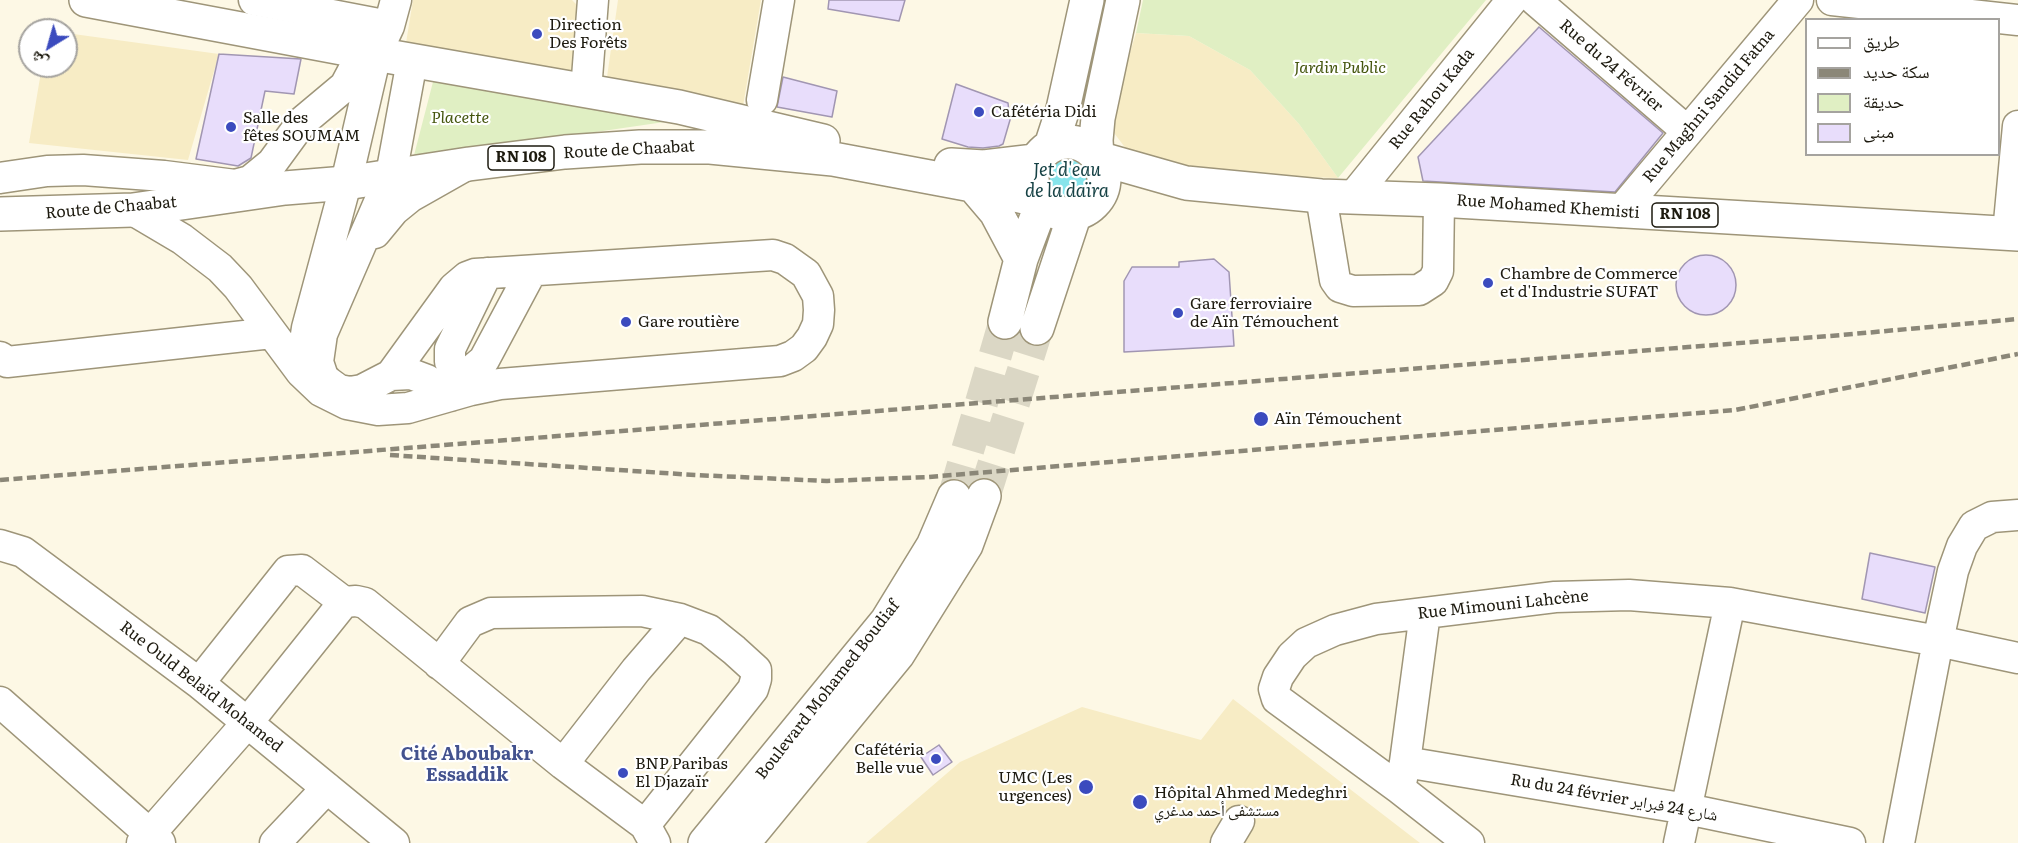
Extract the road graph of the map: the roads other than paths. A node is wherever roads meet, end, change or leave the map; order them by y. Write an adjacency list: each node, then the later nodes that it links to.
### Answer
1 (86, 0): 14 (main road)
2 (254, 0): 14 (street)
3 (593, 0): 16 (street)
4 (779, 0): 17 (street)
5 (1087, 0): 20 (main road)
6 (1122, 0): 21 (main road)
7 (1512, 0): 29 (street, Rue Rahou Kada)
8 (1535, 0): 19 (street, Rue du 24 Février)
9 (1798, 0): 19 (street, Rue Maghni Sandid Fatna)
10 (1832, 0): 11 (street)
11 (1999, 18)
12 (2000, 18): 13 (street)
13 (2018, 20)
14 (380, 33): 15 (main road); 24 (street); 26 (street)
15 (412, 61): 16 (main road); 23 (street)
16 (586, 91): 20 (main road)
17 (762, 100)
18 (2018, 126): 36 (street)
19 (1687, 131): 34 (street, Rue Maghni Sandid Fatna)
20 (1043, 153): 21 (main road); 31 (main road)
21 (1098, 157): 27 (main road, Rue Mohamed Khemisti / RN 108); 32 (main road)
22 (469, 164): 23 (main road, Route de Chaabat / RN 108); 28 (main road, Route de Chaabat / RN 108); 38 (street)
23 (391, 175): 26 (main road, Route de Chaabat / RN 108); 38 (street)
24 (272, 177): 25 (street); 26 (main road, Route de Chaabat / RN 108); 33 (main road, Route de Chaabat / RN 108)
25 (0, 178)
26 (346, 183): 44 (street)
27 (1186, 183): 29 (main road, Rue Mohamed Khemisti / RN 108); 32 (main road, Rue Mohamed Khemisti)
28 (973, 185): 31 (main road, Route de Chaabat / RN 108); 37 (main road)
29 (1337, 197): 30 (main road, Rue Mohamed Khemisti / RN 108); 30 (street)
30 (1439, 200): 34 (main road, Rue Mohamed Khemisti / RN 108)
31 (1041, 202): 32 (main road); 37 (main road)
32 (1087, 205): 41 (main road)
33 (133, 210): 35 (main road, Route de Chaabat / RN 108); 42 (street)
34 (1620, 212): 36 (main road, Rue Mohamed Khemisti / RN 108)
35 (0, 214)
36 (2013, 234)
37 (1021, 259): 40 (main road)
38 (354, 266): 45 (street)
39 (509, 272): 45 (street); 46 (street); 46 (street); 46 (street)
40 (1005, 322)
41 (1037, 328)
42 (272, 333): 43 (street); 44 (street)
43 (0, 357)
44 (301, 372): 46 (street)
45 (391, 375): 46 (street)
46 (455, 386)
47 (2000, 507): 53 (street)
48 (0, 545): 56 (street, Rue Ould Belaïd Mohamed)
49 (344, 602): 55 (street); 56 (street); 58 (street)
50 (1730, 603): 51 (street, Rue Mimouni Lahcène); 53 (street, Rue Mimouni Lahcène); 62 (street)
51 (1425, 613): 60 (street); 60 (street, Rue Mimouni Lahcène)
52 (680, 619): 55 (street); 59 (street); 63 (street)
53 (1938, 641): 54 (street, Rue Mimouni Lahcène); 71 (street)
54 (2018, 658)
55 (439, 664): 59 (street)
56 (199, 683): 58 (street, Rue Ould Belaïd Mohamed)
57 (0, 702): 64 (street)
58 (248, 722): 61 (street, Rue Ould Belaïd Mohamed); 64 (street)
59 (562, 764): 63 (street)
60 (1402, 775): 62 (street, Ru du 24 février شارع 24 فبراير); 69 (street)
61 (327, 788): 65 (street); 66 (street, Rue Ould Belaïd Mohamed)
62 (1687, 831): 70 (street, Ru du 24 février شارع 24 فبراير)
63 (650, 834)
64 (150, 840)
65 (275, 843)
66 (394, 843)
67 (705, 843): 68 (main road, Boulevard Mohamed Boudiaf)
68 (743, 843)
69 (1469, 843)
70 (1850, 843)
71 (1899, 843)

